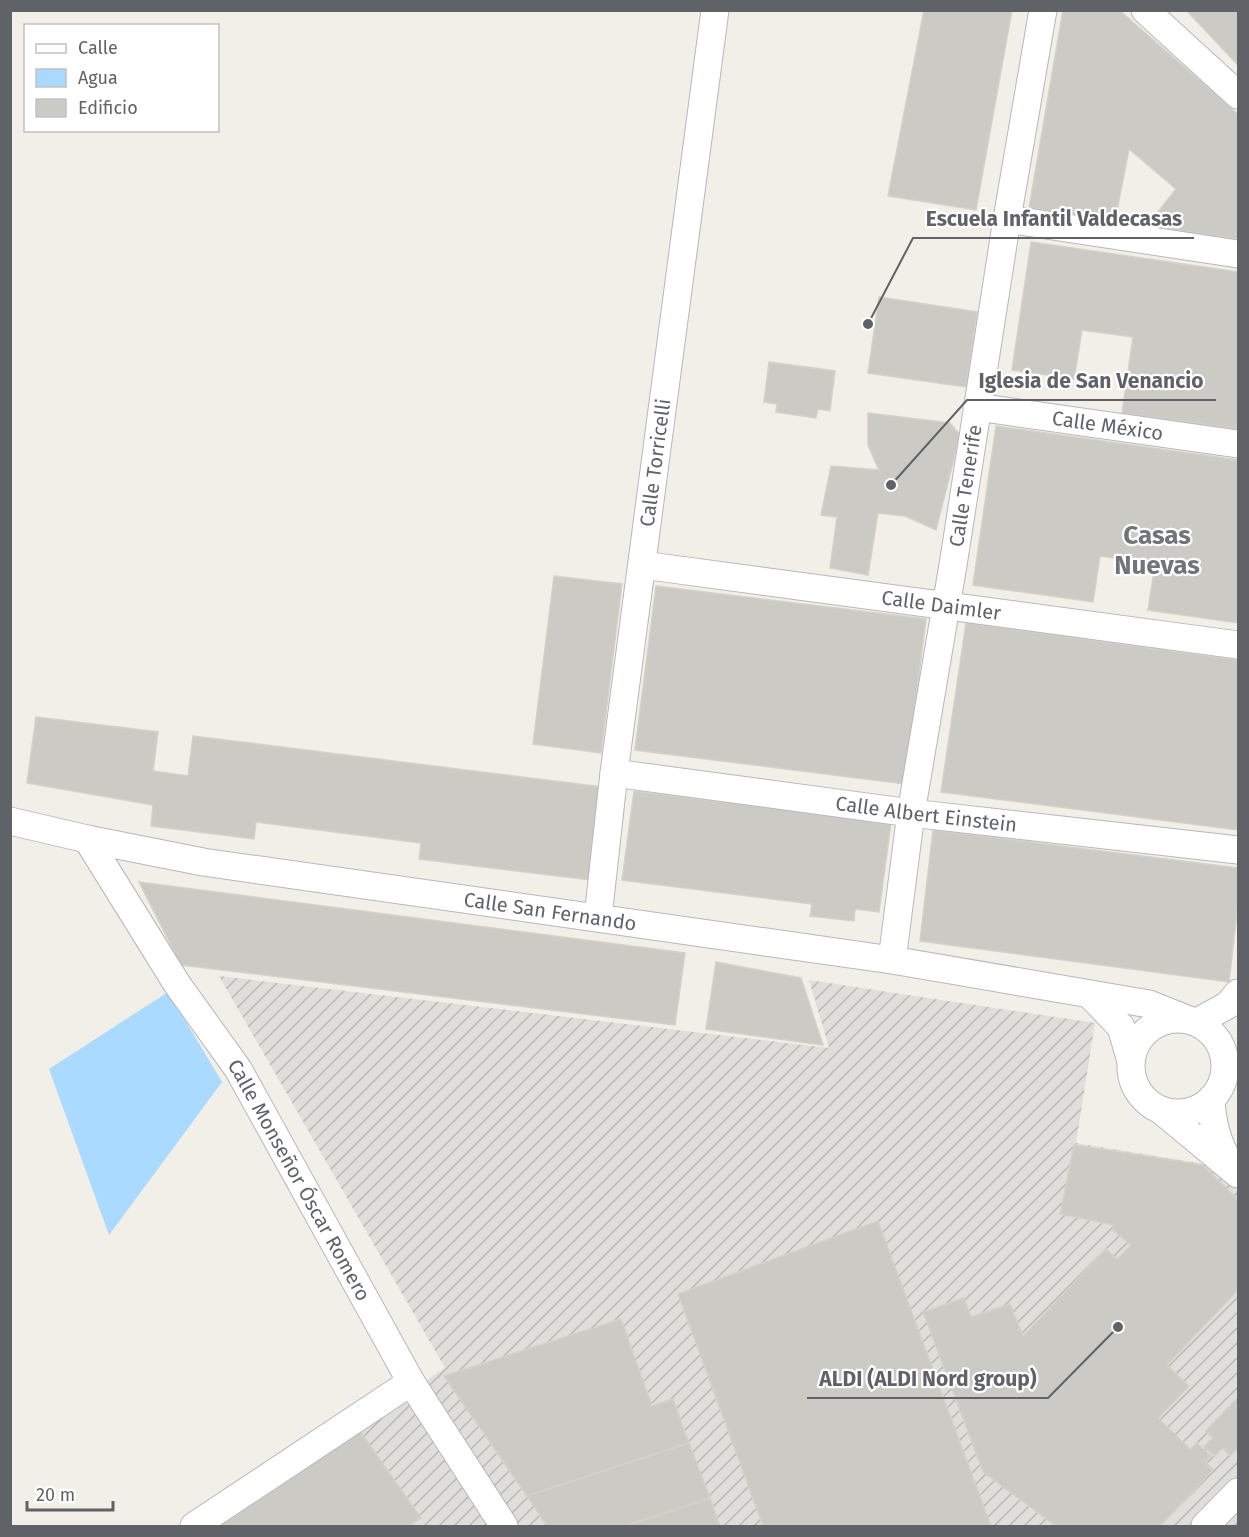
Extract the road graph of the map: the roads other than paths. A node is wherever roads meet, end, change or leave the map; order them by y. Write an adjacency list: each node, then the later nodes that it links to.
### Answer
1 (715, 10): 9 (street, Calle Torricelli)
2 (1043, 10): 5 (street, Calle Tenerife)
3 (1144, 10): 4 (street)
4 (1239, 96)
5 (1007, 219): 6 (street); 7 (street, Calle Tenerife)
6 (1239, 254)
7 (977, 407): 8 (street, Calle México); 10 (street, Calle Tenerife)
8 (1239, 444)
9 (642, 565): 10 (street, Calle Daimler); 12 (street, Calle Torricelli)
10 (946, 606): 11 (street, Calle Daimler); 13 (street, Calle Tenerife)
11 (1239, 645)
12 (614, 773): 13 (street, Calle Albert Einstein); 17 (street, Calle Torricelli)
13 (911, 813): 16 (street, Calle Albert Einstein); 18 (street, Calle Tenerife)
14 (10, 821): 15 (street, Calle San Fernando)
15 (87, 839): 17 (street, Calle San Fernando); 27 (street, Calle Monseñor Óscar Romero)
16 (1239, 850)
17 (598, 917): 18 (street, Calle San Fernando)
18 (892, 960): 20 (street, Calle San Fernando)
19 (1239, 993): 21 (street)
20 (1090, 994): 21 (street, Calle San Fernando); 23 (street)
21 (1196, 1023): 22 (street); 23 (street); 24 (street)
22 (1239, 1034)
23 (1130, 1058): 25 (street)
24 (1223, 1091): 25 (street); 26 (street)
25 (1162, 1111): 26 (street)
26 (1236, 1171)
27 (411, 1382): 29 (street); 30 (street, Calle Monseñor Óscar Romero)
28 (1239, 1492): 31 (street)
29 (194, 1527)
30 (504, 1527)
31 (1205, 1527)

